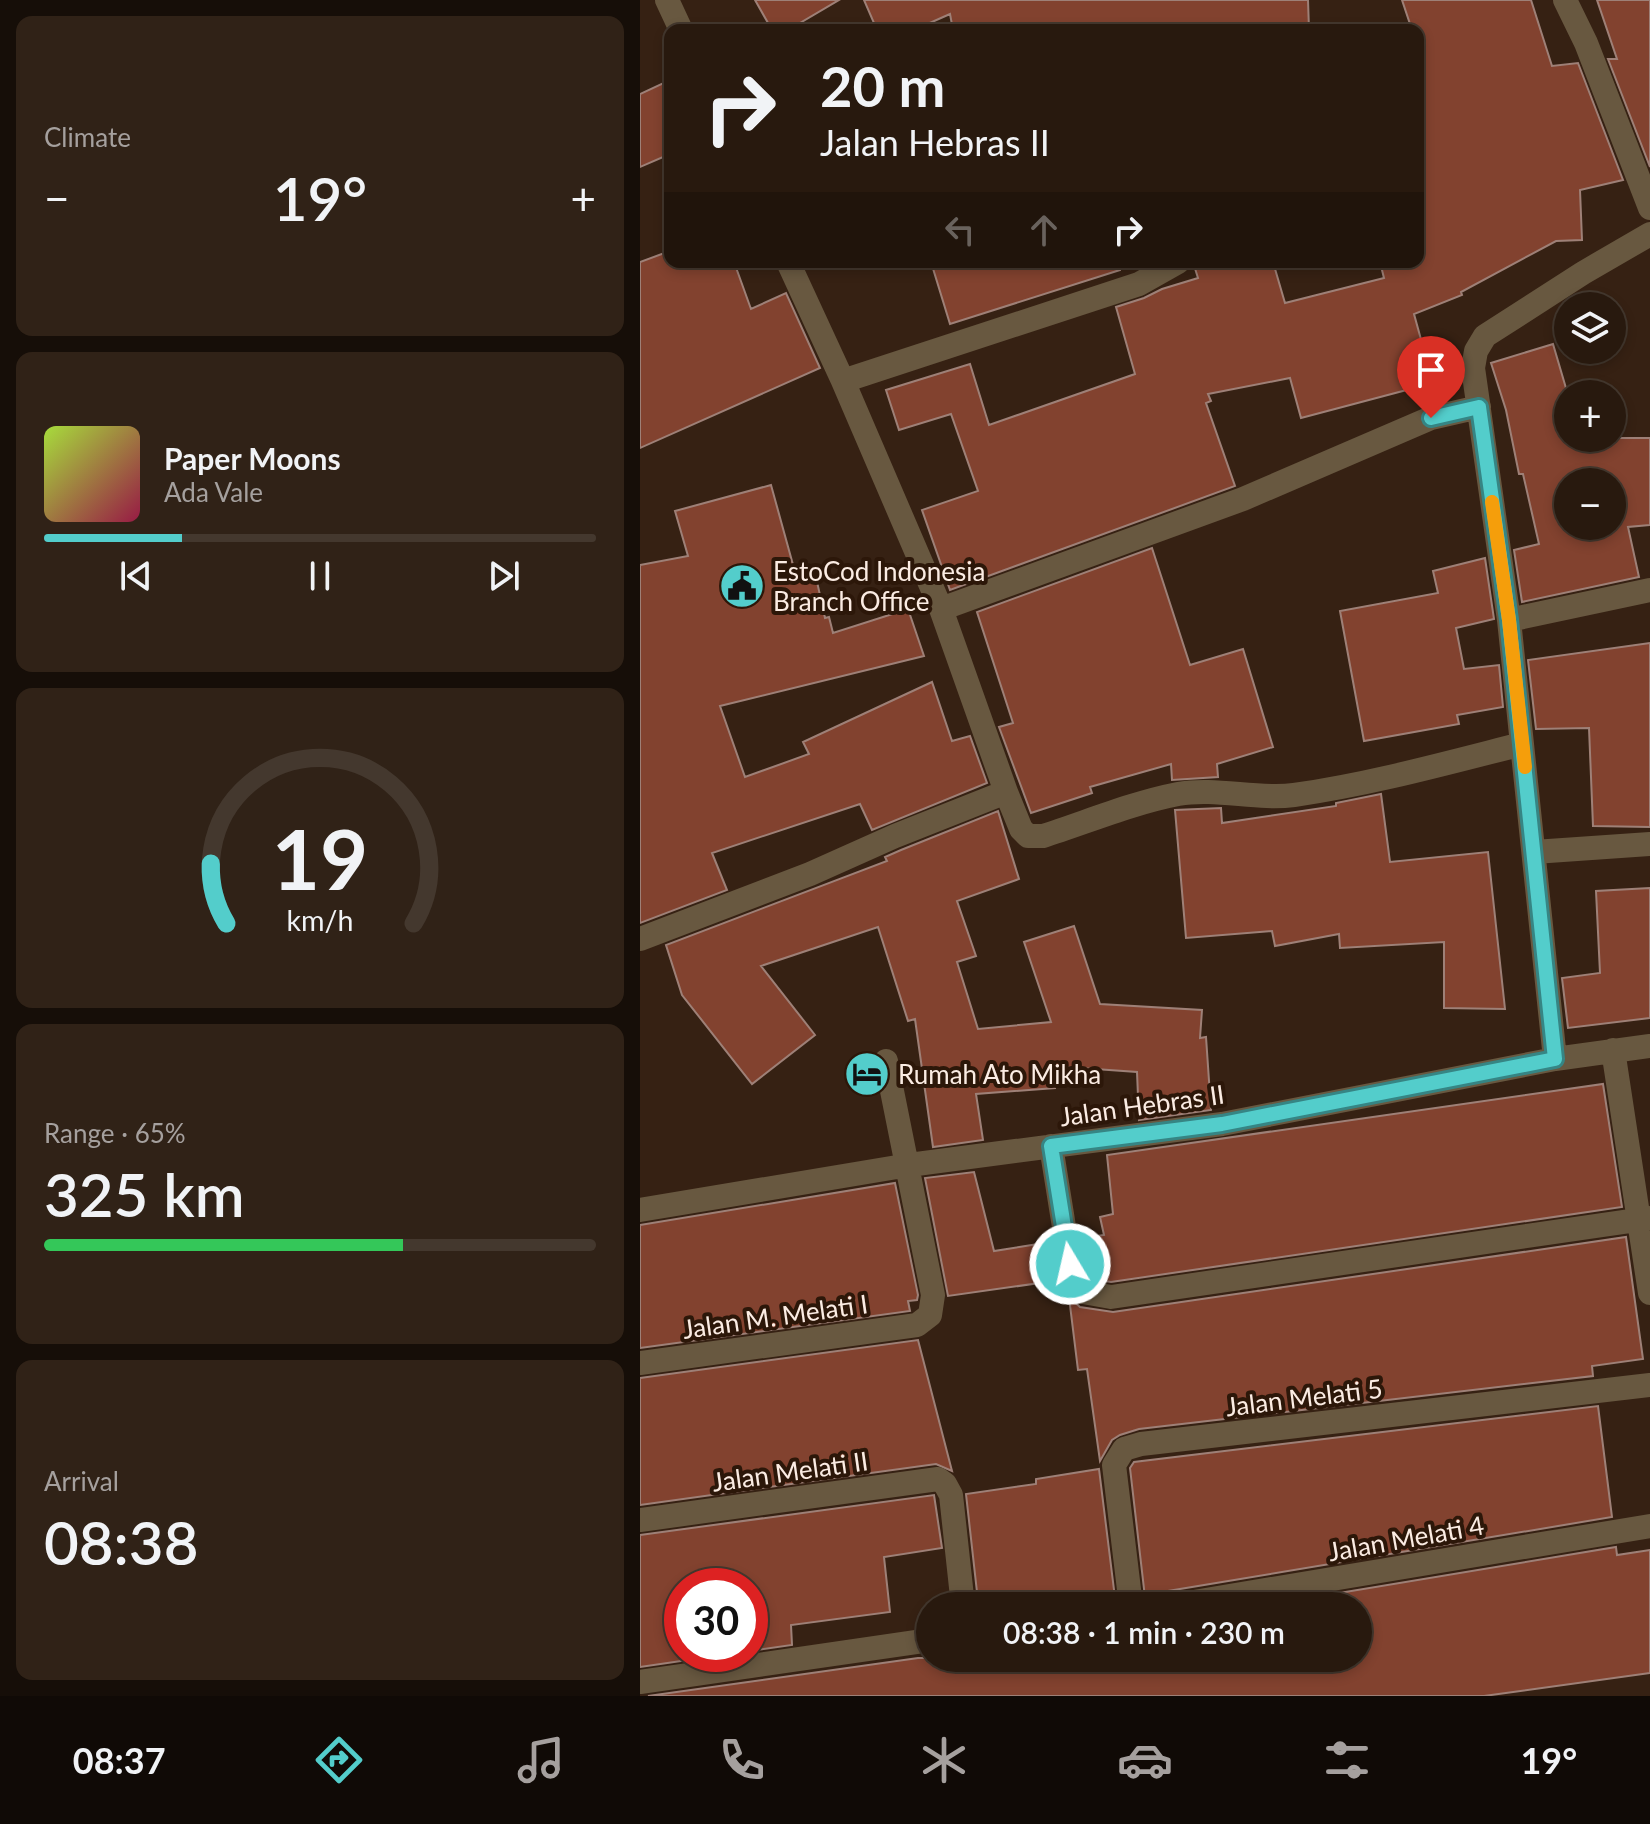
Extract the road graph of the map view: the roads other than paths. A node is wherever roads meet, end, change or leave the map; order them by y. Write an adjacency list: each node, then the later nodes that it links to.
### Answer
1 (667, 0): 3 (street)
2 (1565, 0): 4 (street)
3 (678, 24)
4 (1650, 208)
5 (1650, 234): 9 (street)
6 (791, 268): 8 (street)
7 (1166, 268): 8 (street)
8 (843, 381): 11 (street)
9 (1479, 407): 11 (street); 12 (street)
10 (1650, 590): 12 (street)
11 (941, 609): 14 (street)
12 (1509, 620): 13 (street)
13 (1522, 744): 14 (street); 16 (street)
14 (1006, 792): 17 (street)
15 (1650, 844): 16 (street)
16 (1534, 852): 20 (street)
17 (640, 939)
18 (1650, 1046): 19 (street, Jalan Hebras II)
19 (1613, 1050): 20 (street, Jalan Hebras II); 25 (street)
20 (1555, 1059): 22 (street, Jalan Hebras II)
21 (886, 1061): 23 (street)
22 (1051, 1146): 23 (street, Jalan Hebras II); 25 (street)
23 (909, 1165): 24 (street, Jalan Hebras II); 27 (street, Jalan M. Melati I)
24 (640, 1210)
25 (1644, 1219): 26 (street)
26 (1650, 1293)
27 (640, 1363)
28 (1650, 1385): 32 (street, Jalan Melati 5)
29 (640, 1520): 31 (street, Jalan Melati II)
30 (1650, 1526): 33 (street, Jalan Melati 4)
31 (961, 1592)
32 (1129, 1592)
33 (1254, 1592)
34 (916, 1642): 35 (street)
35 (640, 1682)

